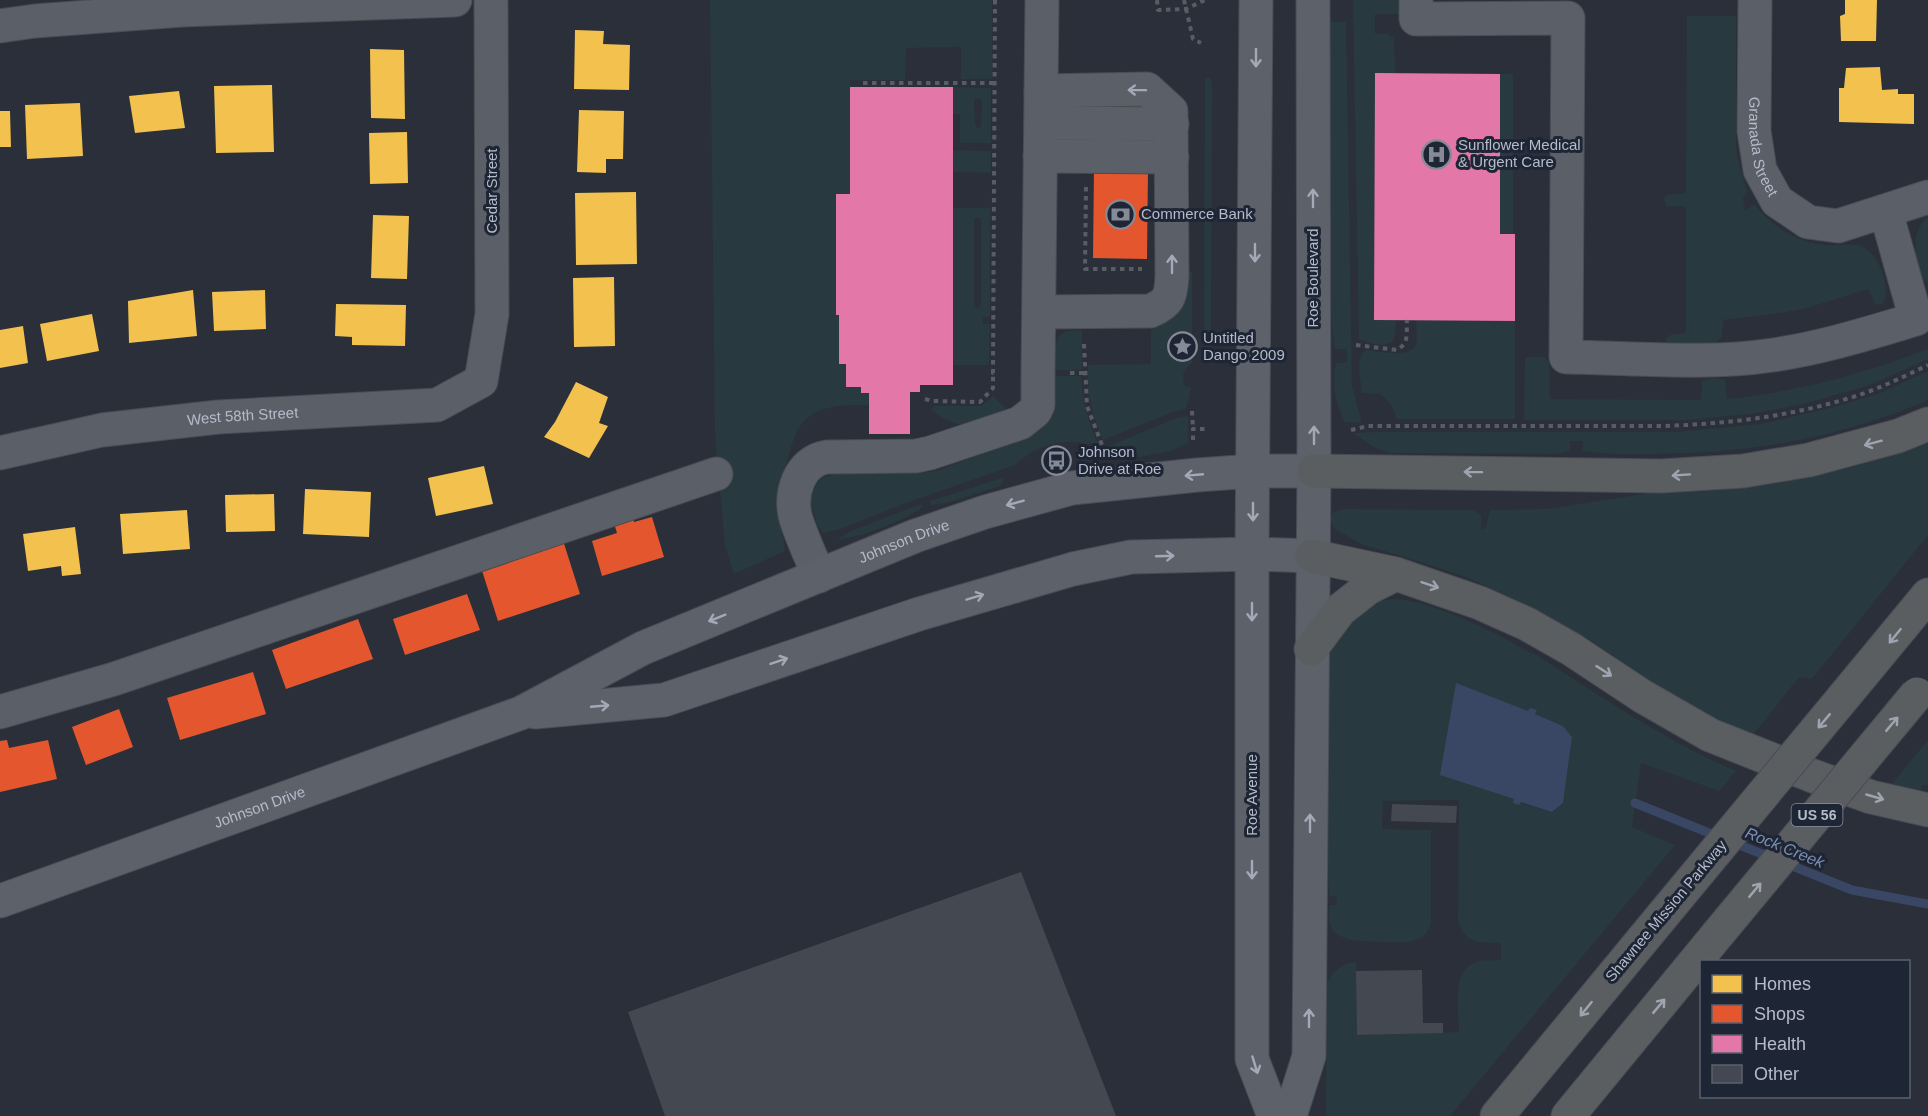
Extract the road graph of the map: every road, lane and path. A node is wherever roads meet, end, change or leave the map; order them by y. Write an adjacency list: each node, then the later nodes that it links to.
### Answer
1 (455, 0): 13 (street)
2 (491, 0): 31 (street, Cedar Street)
3 (995, 0): 16 (path)
4 (1042, 0): 17 (street)
5 (1157, 0): 12 (path)
6 (1184, 0): 12 (path)
7 (1205, 0): 12 (path)
8 (1257, 0): 41 (main road, one-way to 41)
9 (1313, 0): 42 (main road, Roe Boulevard, one-way to 9)
10 (1416, 0): 24 (street)
11 (1755, 0): 24 (street, Granada Street)
12 (1186, 9): 14 (path)
13 (0, 26)
14 (1201, 43)
15 (863, 83): 16 (path)
16 (995, 83): 32 (path)
17 (1041, 91): 18 (street); 19 (street, one-way to 17)
18 (1041, 123): 19 (street); 20 (street)
19 (1172, 124): 21 (street)
20 (1040, 156): 21 (street); 26 (street)
21 (1172, 157): 26 (street, one-way to 21)
22 (1086, 180): 25 (path)
23 (1928, 197): 24 (street, Granada Street)
24 (1886, 212)
25 (1153, 269)
26 (1039, 312): 47 (street)
27 (1407, 320): 29 (path)
28 (1084, 334): 39 (path)
29 (1356, 345)
30 (1928, 365): 37 (path)
31 (481, 381): 40 (street, West 58th Street)
32 (925, 399)
33 (1192, 411): 35 (path)
34 (1928, 424): 42 (highway, one-way to 42)
35 (1193, 429): 36 (path); 38 (path)
36 (1207, 429)
37 (1351, 430)
38 (1193, 440)
39 (1102, 445)
40 (0, 453)
41 (1253, 471): 42 (main road, Johnson Drive); 44 (main road, Roe Avenue, one-way to 44); 47 (main road, Johnson Drive, one-way to 47)
42 (1314, 471): 45 (main road, Roe Boulevard)
43 (716, 474): 51 (street)
44 (1252, 554): 45 (main road, Johnson Drive); 52 (main road, Johnson Drive, one-way to 44); 55 (main road, Roe Avenue, one-way to 55)
45 (1312, 556): 46 (highway); 49 (main road)
46 (1395, 574): 49 (highway); 53 (highway, one-way to 53)
47 (819, 576): 52 (main road, Johnson Drive, one-way to 52)
48 (1928, 595): 57 (highway, Shawnee Mission Parkway, one-way to 57, bridge)
49 (1311, 649): 56 (main road, one-way to 49)
50 (1923, 687): 58 (highway, US 56, one-way to 50, bridge)
51 (0, 712)
52 (521, 713): 54 (main road, Johnson Drive)
53 (1928, 810)
54 (0, 901)
55 (1274, 1116)
56 (1290, 1116)
57 (1497, 1116)
58 (1568, 1116)

